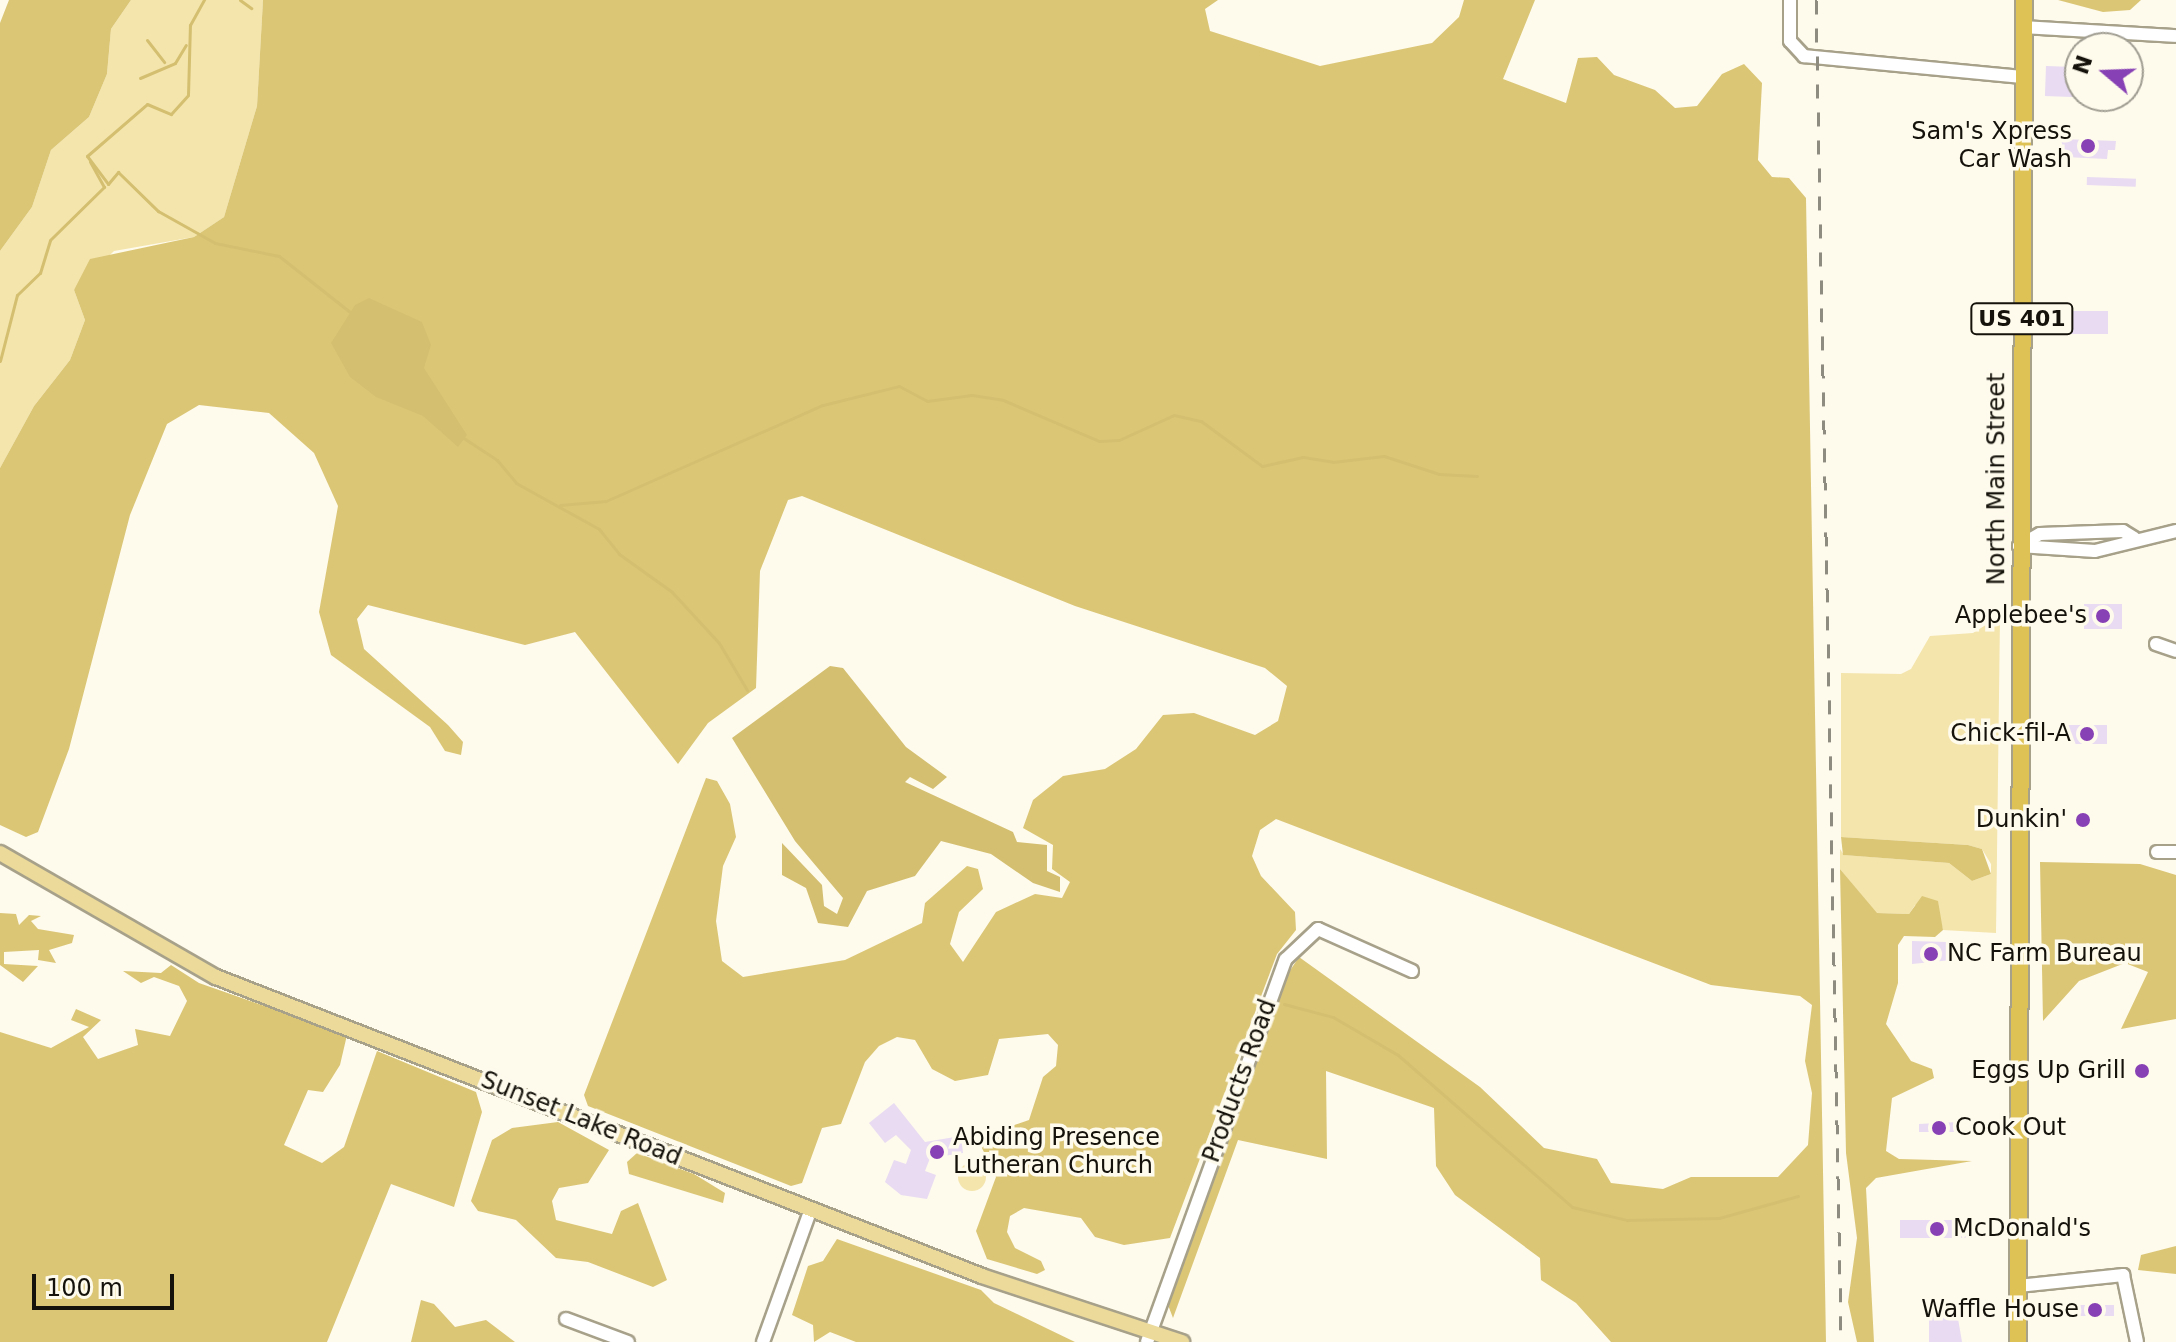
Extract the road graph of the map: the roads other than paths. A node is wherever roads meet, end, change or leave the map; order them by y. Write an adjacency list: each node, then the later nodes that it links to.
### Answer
1 (1790, 0): 5 (street)
2 (2024, 0): 3 (highway, North Main Street / US 401)
3 (2024, 27): 4 (street); 5 (highway, North Main Street / US 401)
4 (2176, 36)
5 (2024, 77): 7 (highway, North Main Street / US 401)
6 (2176, 531): 7 (street)
7 (2019, 546): 15 (highway, North Main Street / US 401)
8 (2156, 644): 9 (street)
9 (2176, 651)
10 (2157, 852): 11 (street)
11 (2176, 852)
12 (0, 853): 14 (main road, Sunset Lake Road)
13 (1412, 971): 17 (street, Products Road)
14 (811, 1209): 17 (main road, Sunset Lake Road); 19 (street)
15 (2018, 1286): 21 (highway, North Main Street / US 401); 22 (street)
16 (566, 1319): 18 (street)
17 (1148, 1337): 20 (main road, Sunset Lake Road)
18 (624, 1341)
19 (763, 1342)
20 (1182, 1342)
21 (2018, 1342)
22 (2137, 1342)

